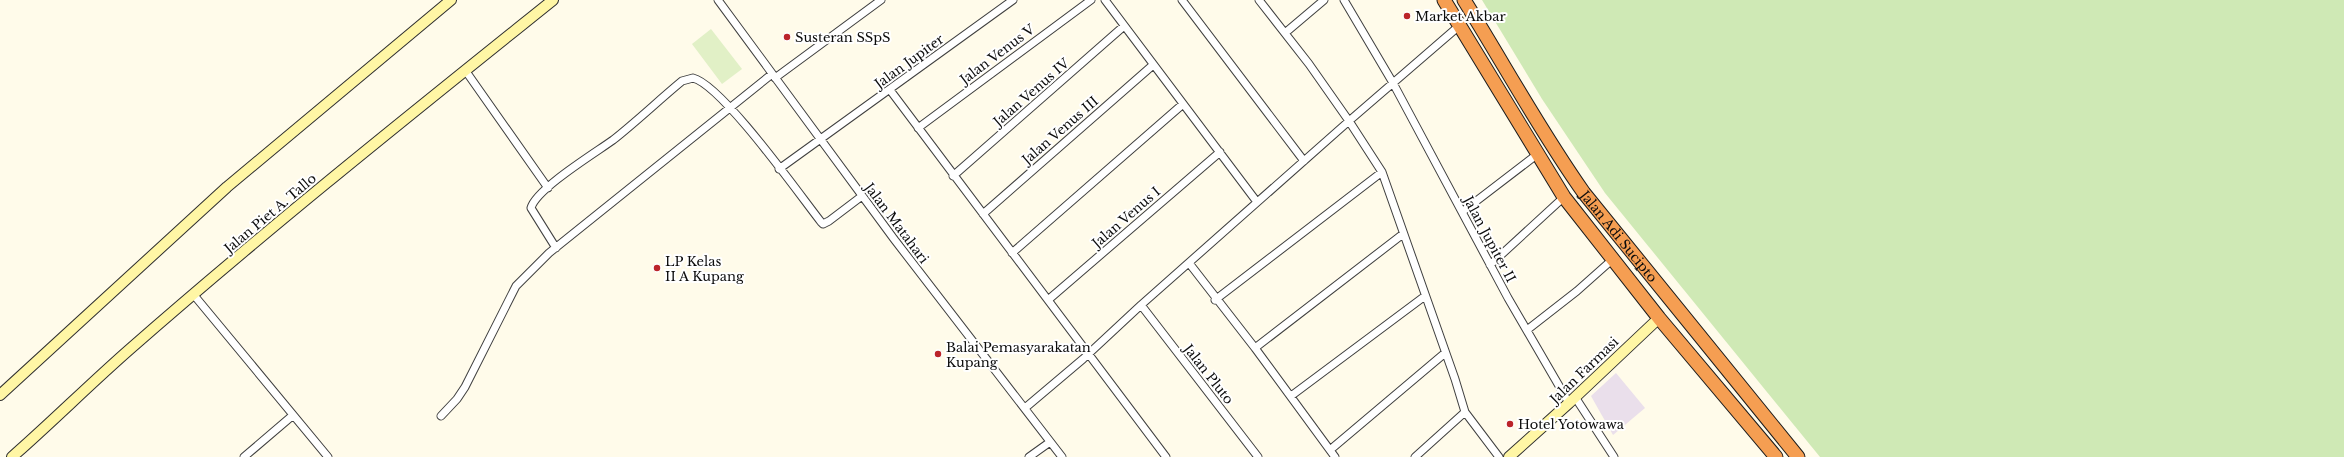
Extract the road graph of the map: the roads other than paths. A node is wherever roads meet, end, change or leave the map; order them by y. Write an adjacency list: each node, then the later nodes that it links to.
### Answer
1 (451, 0): 57 (main road)
2 (553, 0): 19 (main road, Jalan Piet A. Tallo)
3 (718, 0): 21 (street, Jalan Matahari)
4 (881, 0): 21 (street)
5 (1013, 0): 23 (street, Jalan Jupiter)
6 (1091, 0): 27 (street, Jalan Venus V)
7 (1105, 0): 14 (street)
8 (1182, 0): 31 (street)
9 (1259, 0): 16 (street)
10 (1324, 0): 16 (street)
11 (1344, 0): 22 (street, Jalan Jupiter II)
12 (1444, 0): 15 (highway, Jalan Adi Sucipto)
13 (1464, 0): 17 (highway, Jalan Adi Sucipto)
14 (1124, 26): 18 (street); 34 (street, Jalan Venus IV)
15 (1459, 26): 20 (highway, Jalan Adi Sucipto); 22 (street)
16 (1285, 33): 26 (street)
17 (1500, 60): 20 (highway); 79 (highway, Jalan Adi Sucipto)
18 (1153, 65): 24 (street); 40 (street, Jalan Venus III)
19 (465, 70): 35 (street); 47 (main road, Jalan Piet A. Tallo)
20 (1487, 71): 30 (highway, Jalan Adi Sucipto)
21 (773, 76): 25 (street); 28 (street, Jalan Matahari)
22 (1393, 83): 26 (street); 39 (street, Jalan Jupiter II)
23 (890, 90): 27 (street); 28 (street, Jalan Jupiter)
24 (1182, 104): 29 (street); 43 (street)
25 (729, 106): 32 (street); 35 (street); 42 (street)
26 (1349, 120): 31 (street); 33 (street)
27 (918, 128): 34 (street)
28 (820, 141): 32 (street, Jalan Jupiter); 36 (street, Jalan Matahari)
29 (1220, 152): 38 (street); 49 (street, Jalan Venus I)
30 (1539, 153): 37 (highway, Jalan Adi Sucipto); 39 (street)
31 (1304, 161): 38 (street)
32 (779, 169): 36 (street)
33 (1382, 172): 41 (street); 50 (street)
34 (953, 176): 40 (street)
35 (548, 188): 42 (street)
36 (862, 196): 60 (street, Jalan Matahari)
37 (1564, 197): 44 (highway, Jalan Adi Sucipto); 46 (street)
38 (1257, 202): 45 (street)
39 (1462, 212): 46 (street, Jalan Jupiter II)
40 (982, 214): 43 (street)
41 (1404, 234): 48 (street); 54 (street)
42 (556, 248): 63 (street)
43 (1012, 253): 49 (street)
44 (1613, 259): 52 (highway, Jalan Adi Sucipto); 53 (street)
45 (1189, 263): 50 (street); 51 (street)
46 (1490, 265): 53 (street, Jalan Jupiter II)
47 (193, 294): 62 (street); 66 (main road, Jalan Piet A. Tallo)
48 (1425, 296): 55 (street); 58 (street)
49 (1048, 300): 56 (street)
50 (1215, 300): 54 (street)
51 (1141, 305): 56 (street); 72 (street, Jalan Pluto)
52 (1659, 318): 59 (main road, Jalan Farmasi); 78 (highway, Jalan Adi Sucipto)
53 (1527, 330): 59 (street, Jalan Jupiter II)
54 (1255, 348): 58 (street)
55 (1445, 353): 61 (street); 65 (street)
56 (1088, 355): 60 (street); 71 (street)
57 (0, 395)
58 (1291, 396): 65 (street)
59 (1572, 400): 76 (main road, Jalan Farmasi); 77 (street, Jalan Jupiter II)
60 (1025, 408): 64 (street, Jalan Matahari)
61 (1465, 412): 74 (street); 75 (street)
62 (292, 416): 67 (street); 68 (street)
63 (441, 416)
64 (1050, 442): 69 (street); 70 (street, Jalan Matahari)
65 (1330, 450): 73 (street)
66 (12, 457)
67 (244, 457)
68 (328, 457)
69 (1029, 457)
70 (1062, 457)
71 (1166, 457)
72 (1258, 457)
73 (1334, 457)
74 (1415, 457)
75 (1499, 457)
76 (1509, 457)
77 (1614, 457)
78 (1776, 457)
79 (1798, 457)

